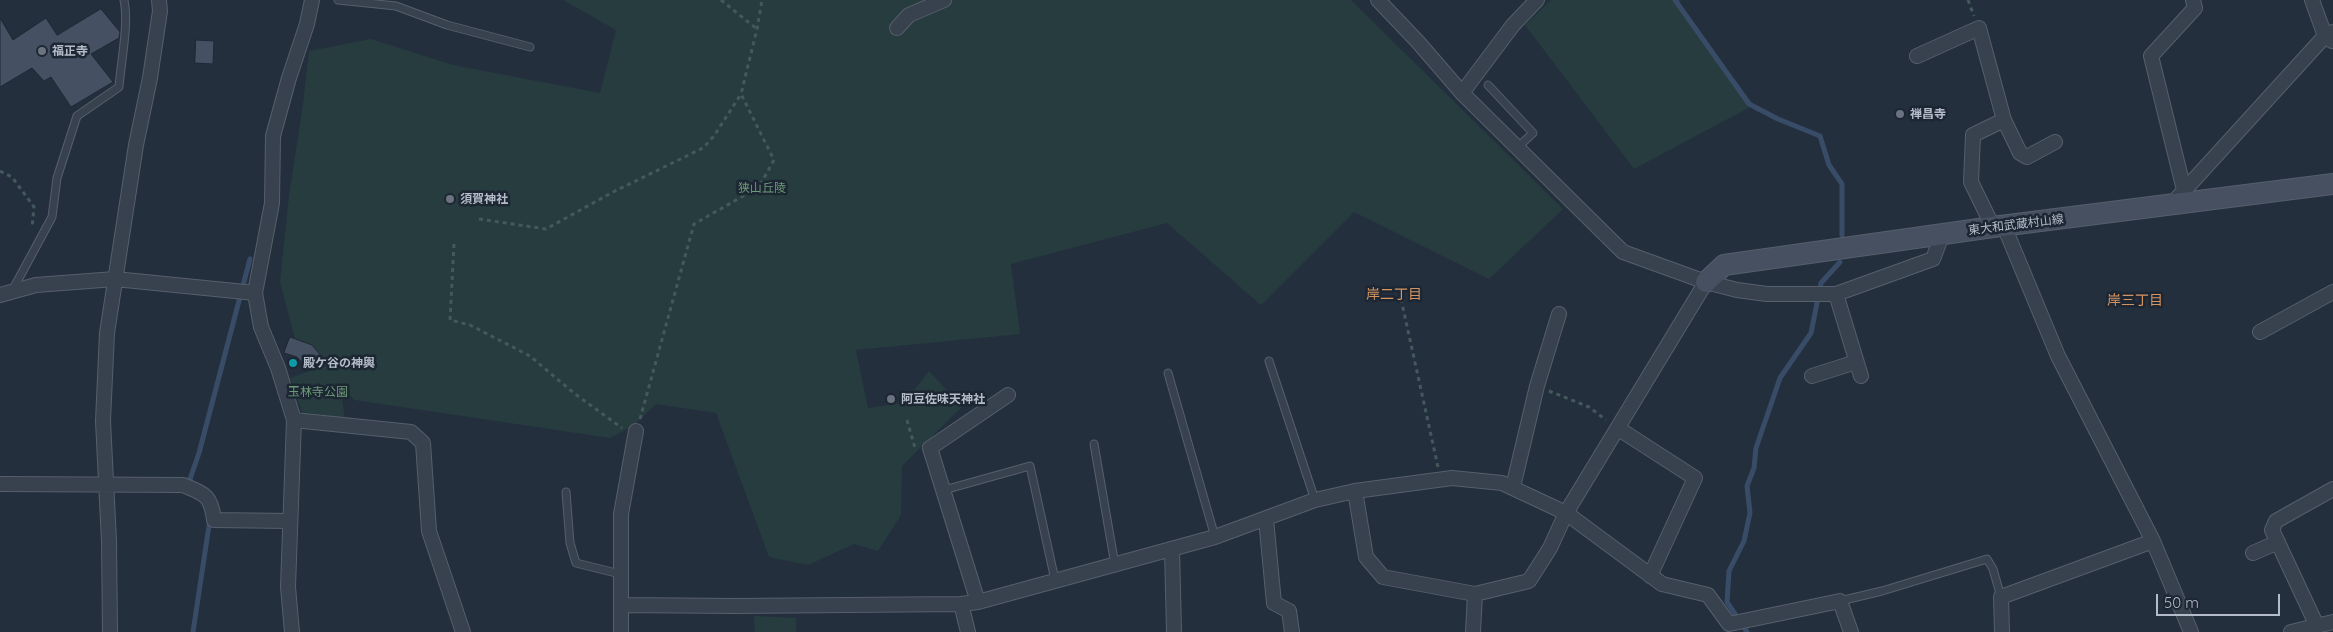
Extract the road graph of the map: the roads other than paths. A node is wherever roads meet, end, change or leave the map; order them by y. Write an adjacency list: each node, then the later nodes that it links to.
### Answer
1 (124, 0): 26 (lane)
2 (159, 0): 23 (street)
3 (312, 0): 27 (street)
4 (338, 0): 12 (lane)
5 (944, 0): 10 (street)
6 (1378, 0): 15 (street)
7 (1537, 0): 15 (street)
8 (2193, 0): 20 (street)
9 (2312, 0): 11 (street)
10 (897, 28)
11 (2330, 37): 20 (street)
12 (530, 47)
13 (1917, 56): 16 (street)
14 (1488, 85): 18 (lane)
15 (1462, 93): 18 (street)
16 (2004, 120): 17 (street); 21 (street)
17 (2055, 142)
18 (1516, 149): 24 (street)
19 (2333, 184): 20 (street, 東大和武蔵村山線)
20 (2178, 198): 21 (street, 東大和武蔵村山線)
21 (1999, 227): 22 (street, 東大和武蔵村山線); 53 (street)
22 (1942, 235): 24 (street, 東大和武蔵村山線); 28 (street)
23 (114, 279): 26 (street); 27 (street); 42 (street)
24 (1706, 282): 28 (street); 38 (street)
25 (2333, 292): 30 (street)
26 (6, 293)
27 (255, 293): 37 (street)
28 (1824, 294): 32 (street)
29 (1559, 314): 43 (street)
30 (2260, 332)
31 (1269, 361): 48 (lane)
32 (1856, 362): 34 (street); 35 (street)
33 (1168, 373): 52 (lane)
34 (1812, 376)
35 (1861, 376)
36 (1008, 396): 45 (street)
37 (294, 420): 51 (street); 72 (street)
38 (1619, 429): 49 (street); 59 (street)
39 (635, 434): 58 (street)
40 (1094, 444): 57 (lane)
41 (0, 484): 42 (street)
42 (106, 485): 51 (street); 70 (street)
43 (1513, 487): 46 (street); 49 (street)
44 (2333, 489): 54 (street)
45 (944, 490): 60 (lane); 64 (street)
46 (1355, 491): 48 (street); 61 (street)
47 (566, 492): 58 (lane)
48 (1316, 500): 50 (street)
49 (1566, 513): 59 (street); 61 (street)
50 (1266, 518): 52 (street); 76 (street)
51 (289, 521): 71 (street)
52 (1215, 537): 55 (street)
53 (2153, 541): 62 (street); 80 (street)
54 (2278, 542): 56 (street); 69 (street)
55 (1172, 549): 57 (street); 75 (street)
56 (2253, 553)
57 (1115, 565): 60 (street)
58 (620, 574): 66 (street)
59 (1650, 576): 68 (street)
60 (1055, 580): 64 (street)
61 (1475, 594): 77 (street)
62 (2001, 597): 63 (lane); 79 (street)
63 (1840, 601): 68 (street); 78 (street)
64 (978, 602): 65 (street)
65 (961, 604): 66 (street); 74 (street)
66 (622, 605): 73 (street)
67 (2333, 622): 69 (street)
68 (1737, 625)
69 (2317, 626): 81 (street)
70 (110, 632)
71 (292, 632)
72 (463, 632)
73 (621, 632)
74 (968, 632)
75 (1174, 632)
76 (1292, 632)
77 (1473, 632)
78 (1851, 632)
79 (2002, 632)
80 (2191, 632)
81 (2291, 632)

